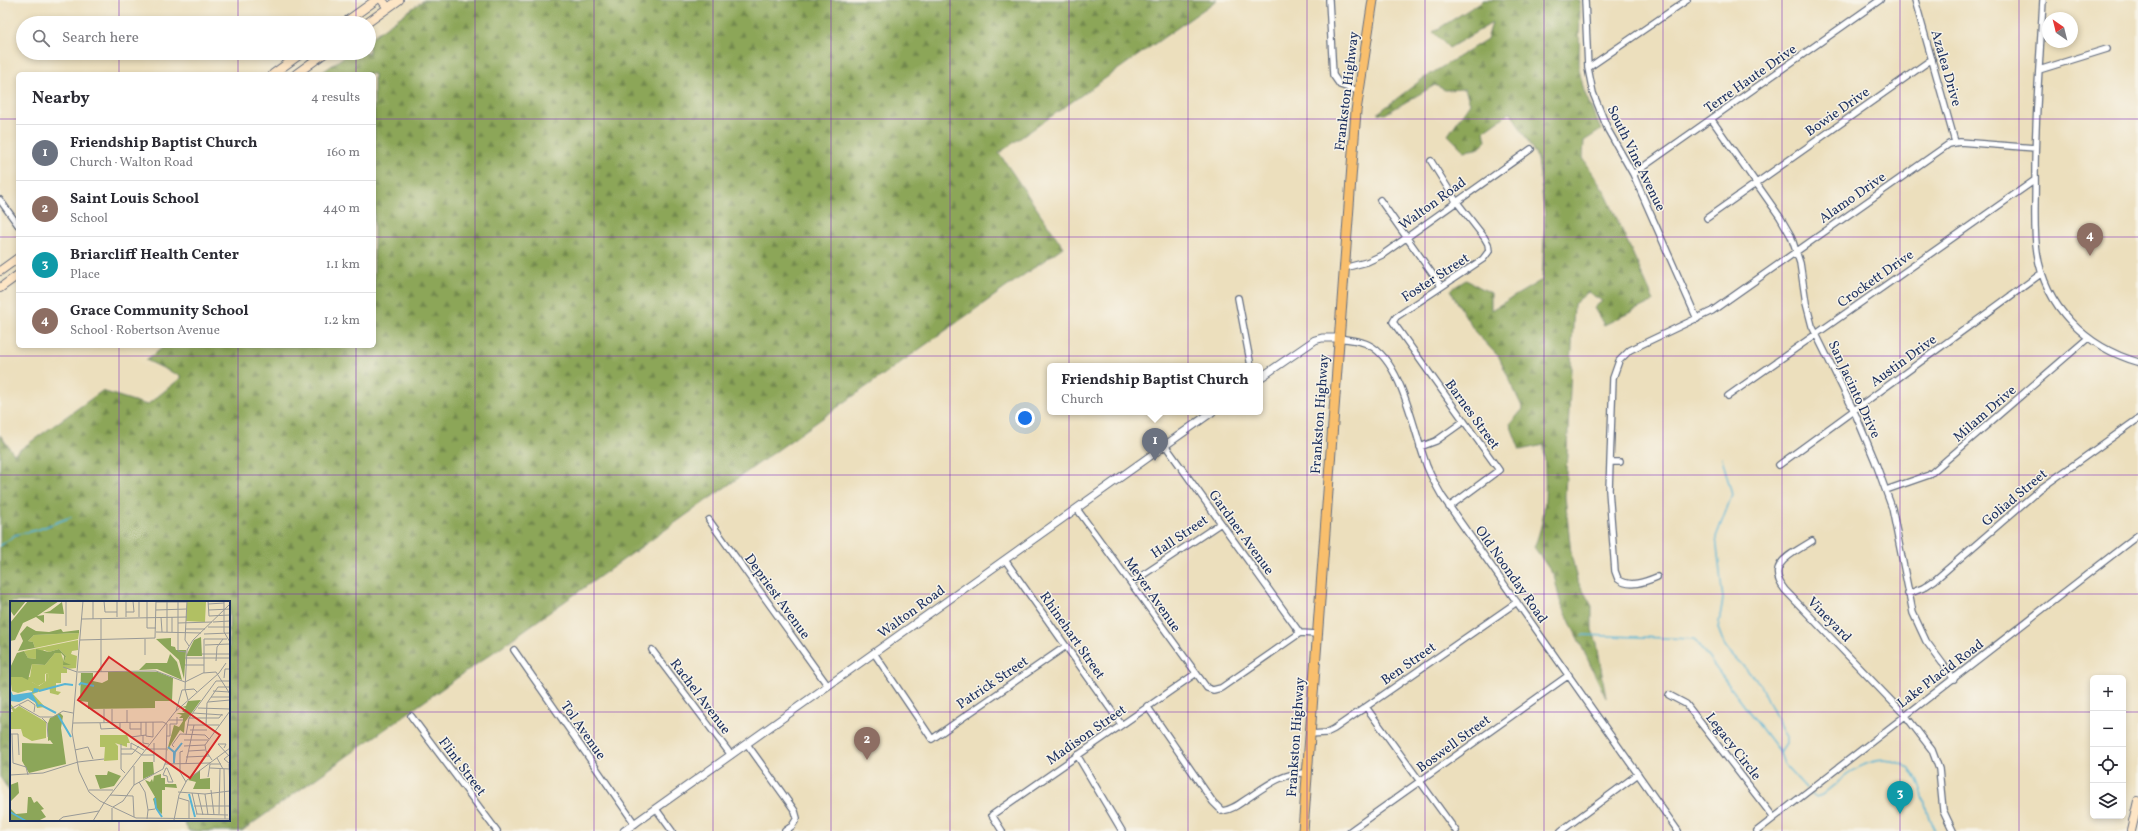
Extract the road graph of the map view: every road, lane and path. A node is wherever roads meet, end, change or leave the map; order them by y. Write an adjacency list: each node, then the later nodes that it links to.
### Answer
1 (376, 0): 12 (main road)
2 (382, 0): 11 (main road)
3 (399, 0): 11 (main road)
4 (1329, 0): 22 (street)
5 (1372, 0): 22 (main road, Frankston Highway)
6 (1586, 0): 18 (street, South Vine Avenue)
7 (1686, 0): 18 (street)
8 (1915, 0): 15 (street, Azalea Drive)
9 (2043, 0): 19 (street)
10 (1876, 1): 23 (street, Terre Haute Drive)
11 (388, 8): 13 (main road)
12 (354, 16)
13 (376, 17)
14 (2108, 49): 19 (street)
15 (1932, 59): 24 (street, Azalea Drive); 30 (street, Bowie Drive)
16 (292, 60): 20 (main road)
17 (315, 60): 21 (main road)
18 (1588, 68): 28 (street, South Vine Avenue)
19 (2039, 70): 25 (street)
20 (276, 72)
21 (299, 72)
22 (1358, 91): 39 (main road, Frankston Highway)
23 (1712, 120): 28 (street, Terre Haute Drive); 30 (street, San Jacinto Drive)
24 (1955, 142): 25 (street); 37 (street, Alamo Drive)
25 (2035, 148): 29 (street)
26 (1531, 149): 33 (street, Walton Road)
27 (1431, 161): 33 (street)
28 (1633, 174): 46 (street, South Vine Avenue)
29 (2036, 180): 41 (street); 48 (street, Crockett Drive)
30 (1756, 183): 34 (street, Bowie Drive); 37 (street, San Jacinto Drive)
31 (0, 200): 35 (street)
32 (1380, 200): 36 (street)
33 (1456, 201): 36 (street, Walton Road); 43 (street, Foster Street)
34 (1707, 218)
35 (16, 222)
36 (1407, 238): 39 (street, Walton Road); 43 (street)
37 (1797, 251): 46 (street, Alamo Drive); 48 (street, San Jacinto Drive)
38 (16, 259): 40 (main road)
39 (1344, 268): 49 (main road, Frankston Highway)
40 (0, 271)
41 (2042, 273): 50 (street); 55 (street, Austin Drive)
42 (16, 276): 44 (main road)
43 (1441, 286): 47 (street, Foster Street)
44 (0, 288)
45 (1238, 298): 52 (street)
46 (1697, 318): 61 (street, Alamo Drive)
47 (1393, 322): 58 (street, Barnes Street)
48 (1816, 334): 54 (street, Crockett Drive); 55 (street, San Jacinto Drive)
49 (1339, 338): 53 (street); 60 (street, Old Noonday Road); 77 (main road, Frankston Highway)
50 (2088, 338): 51 (street); 64 (street, Milam Drive)
51 (2138, 362)
52 (1250, 363)
53 (1263, 376)
54 (1728, 396)
55 (1854, 410): 63 (street, Austin Drive); 64 (street, San Jacinto Drive)
56 (1208, 415): 59 (street, Walton Road)
57 (2138, 419): 74 (street, Goliad Street)
58 (1464, 421): 60 (street); 65 (street, Barnes Street)
59 (1165, 445): 66 (street, Walton Road); 68 (street, Gardner Avenue)
60 (1420, 447): 65 (street, Old Noonday Road)
61 (1610, 462): 62 (street); 72 (street, Alamo Drive)
62 (1620, 462)
63 (1779, 465)
64 (1886, 490): 74 (street, San Jacinto Drive)
65 (1449, 507): 75 (street, Old Noonday Road)
66 (1077, 509): 71 (street, Walton Road); 73 (street, Meyer Avenue)
67 (709, 520): 85 (street, Depriest Avenue)
68 (1221, 523): 73 (street, Hall Street); 76 (street, Gardner Avenue)
69 (2138, 535): 84 (street, Lake Placid Road)
70 (1812, 541): 89 (street, Vineyard)
71 (1005, 560): 78 (street, Rhinehart Street); 81 (street, Walton Road)
72 (1657, 577)
73 (1131, 583): 82 (street, Meyer Avenue)
74 (1908, 594): 84 (street, San Jacinto Drive)
75 (1517, 602): 83 (street, Old Noonday Road); 88 (street, Ben Street)
76 (1300, 633): 77 (street); 82 (street, Meyer Avenue)
77 (1317, 634): 92 (main road, Frankston Highway)
78 (1066, 646): 81 (street, Patrick Street); 91 (street, Rhinehart Street)
79 (514, 650): 102 (street, Tol Avenue)
80 (652, 650): 95 (street, Rachel Avenue)
81 (874, 653): 85 (street, Walton Road)
82 (1195, 674): 87 (street, Madison Street)
83 (1569, 675): 97 (street, Old Noonday Road); 98 (street, Boswell Street)
84 (1954, 679): 89 (street, Lake Placid Road)
85 (828, 686): 93 (street, Walton Road)
86 (1669, 695): 101 (street, Legacy Circle)
87 (1147, 706): 91 (street, Madison Street); 96 (street)
88 (1366, 707): 92 (street, Ben Street); 98 (street)
89 (1905, 715): 101 (street, Lake Placid Road); 115 (street)
90 (411, 716): 103 (street, Flint Street)
91 (1121, 724): 94 (street, Madison Street)
92 (1310, 734): 96 (main road, Frankston Highway)
93 (747, 744): 95 (street, Walton Road); 106 (street)
94 (1077, 755): 107 (street, Madison Street); 108 (street)
95 (731, 756): 100 (street, Walton Road)
96 (1307, 772): 109 (main road, Frankston Highway)
97 (1638, 774): 112 (street); 113 (street, Old Noonday Road)
98 (1420, 782): 110 (street, Boswell Street); 111 (street)
99 (2138, 802): 116 (main road)
100 (656, 809): 102 (street, Walton Road); 105 (street)
101 (1774, 818): 114 (street, Lake Placid Road)
102 (634, 824): 104 (street, Walton Road)
103 (497, 831)
104 (624, 831)
105 (672, 831)
106 (784, 831)
107 (1002, 831)
108 (1122, 831)
109 (1302, 831)
110 (1350, 831)
111 (1456, 831)
112 (1561, 831)
113 (1678, 831)
114 (1757, 831)
115 (1953, 831)
116 (2131, 831)

